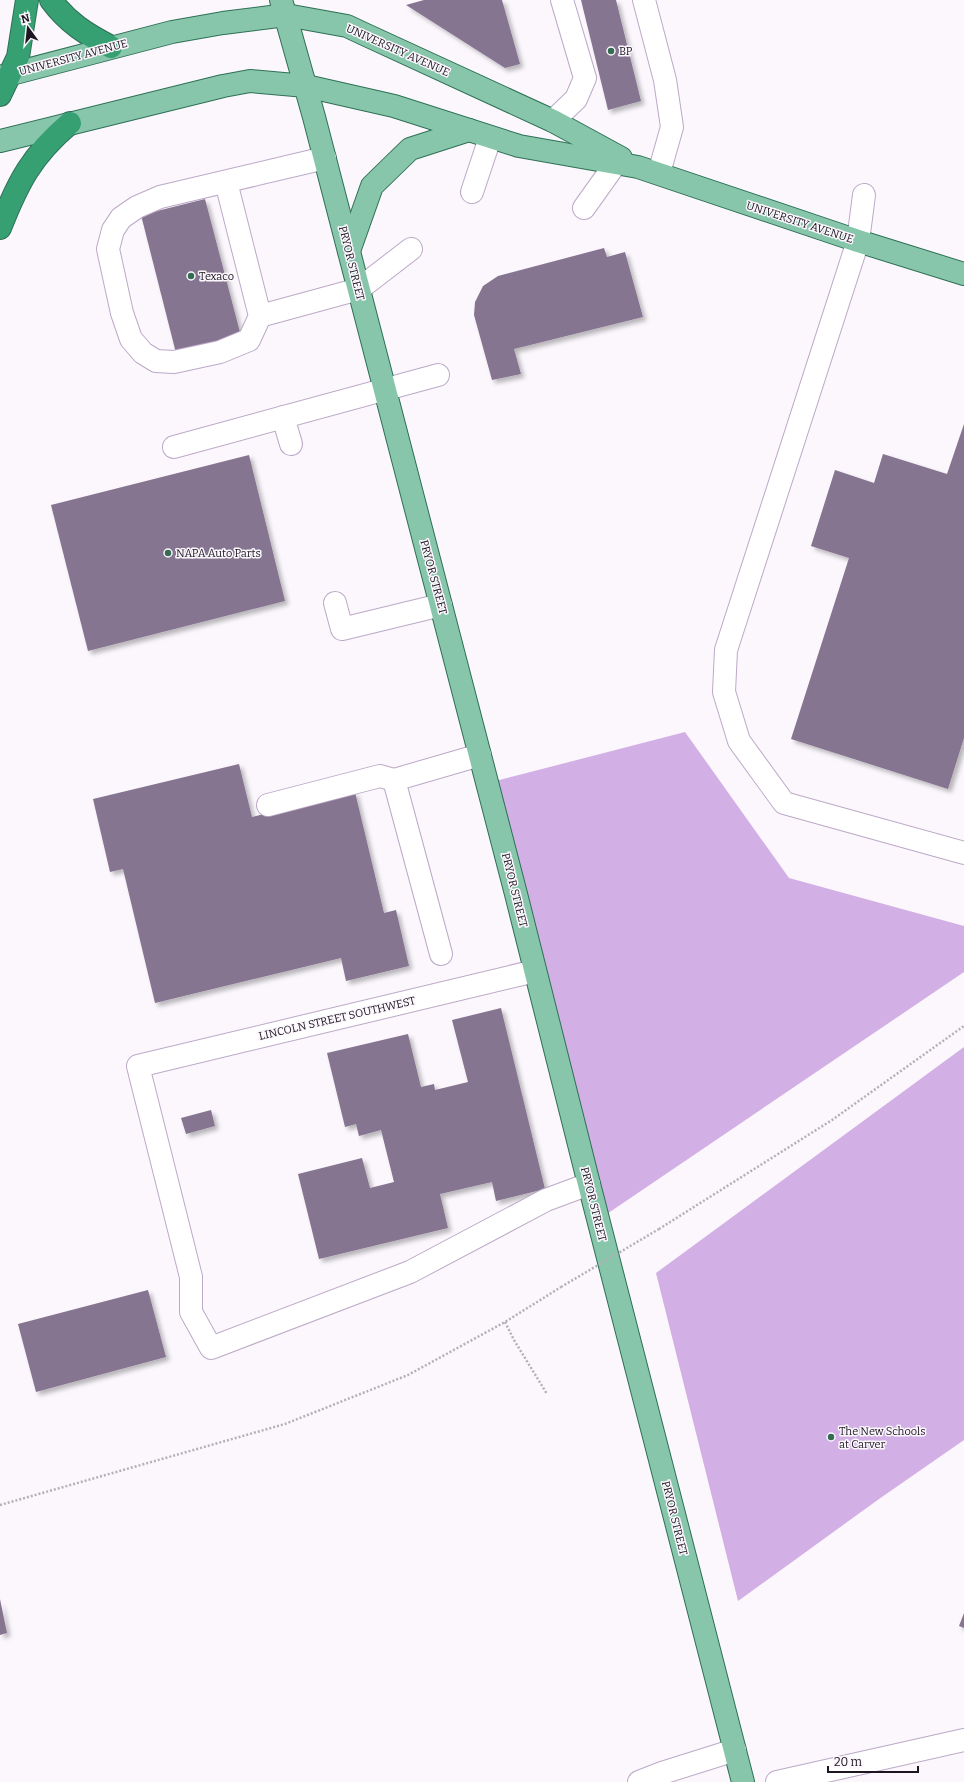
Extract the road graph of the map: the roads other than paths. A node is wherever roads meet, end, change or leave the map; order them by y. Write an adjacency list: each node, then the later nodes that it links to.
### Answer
1 (27, 0): 7 (highway)
2 (51, 0): 6 (highway)
3 (562, 0): 10 (street)
4 (644, 0): 18 (street)
5 (284, 7): 6 (main road, UNIVERSITY AVENUE); 8 (main road, PRYOR STREET); 10 (main road, UNIVERSITY AVENUE)
6 (112, 47): 7 (main road, UNIVERSITY AVENUE)
7 (5, 75): 9 (highway)
8 (306, 86): 11 (main road, UNIVERSITY AVENUE); 12 (main road, UNIVERSITY AVENUE); 15 (main road, PRYOR STREET)
9 (0, 95)
10 (553, 121): 17 (main road, UNIVERSITY AVENUE)
11 (70, 123): 14 (main road, UNIVERSITY AVENUE); 23 (highway)
12 (469, 130): 13 (main road, UNIVERSITY AVENUE); 26 (main road)
13 (490, 138): 16 (main road, UNIVERSITY AVENUE); 20 (street)
14 (0, 141)
15 (325, 158): 19 (street); 26 (main road, PRYOR STREET)
16 (616, 163): 17 (main road, UNIVERSITY AVENUE); 22 (street)
17 (638, 167): 18 (main road, UNIVERSITY AVENUE)
18 (659, 173): 24 (main road, UNIVERSITY AVENUE)
19 (226, 182): 29 (street); 29 (street)
20 (472, 192)
21 (864, 195): 24 (street)
22 (584, 208)
23 (0, 228)
24 (858, 241): 27 (main road, UNIVERSITY AVENUE); 40 (street)
25 (411, 249): 28 (street)
26 (349, 251): 28 (main road, PRYOR STREET)
27 (964, 274)
28 (359, 289): 29 (street); 31 (main road, PRYOR STREET)
29 (260, 316)
30 (438, 375): 31 (street)
31 (385, 389): 32 (street); 36 (main road, PRYOR STREET)
32 (283, 417): 33 (street); 34 (street)
33 (291, 444)
34 (174, 447)
35 (336, 604): 36 (street)
36 (441, 604): 37 (main road, PRYOR STREET)
37 (480, 755): 38 (street); 42 (main road, PRYOR STREET)
38 (394, 780): 39 (street); 41 (street)
39 (268, 805)
40 (964, 853)
41 (441, 954)
42 (535, 971): 43 (main road, PRYOR STREET); 43 (street, LINCOLN STREET SOUTHWEST)
43 (589, 1184): 45 (main road, PRYOR STREET)
44 (964, 1740): 49 (street)
45 (735, 1750): 46 (street); 48 (main road, PRYOR STREET)
46 (663, 1777): 47 (street)
47 (639, 1782)
48 (743, 1782)
49 (777, 1782)

